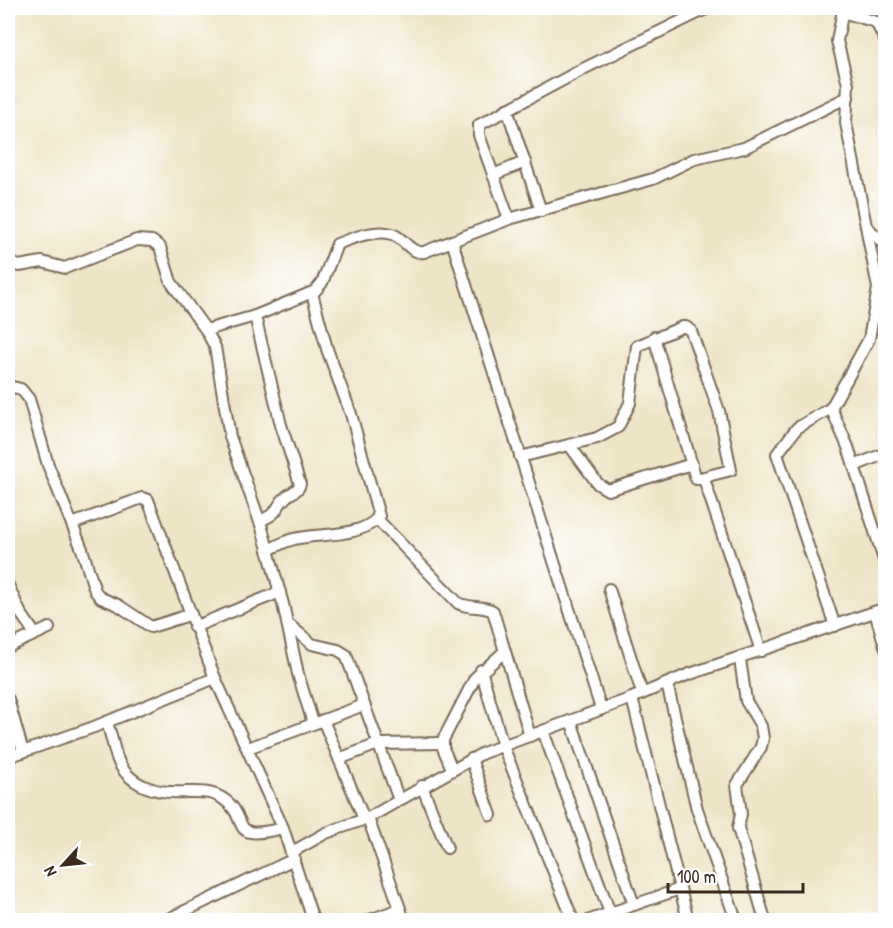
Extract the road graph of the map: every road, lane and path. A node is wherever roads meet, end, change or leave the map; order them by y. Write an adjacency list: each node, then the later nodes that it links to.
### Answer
1 (708, 8): 6 (street)
2 (842, 9): 3 (street); 5 (street)
3 (881, 20): 4 (street)
4 (885, 42)
5 (848, 97): 9 (street); 11 (street)
6 (507, 109): 7 (street); 8 (street)
7 (525, 162): 8 (street); 9 (street)
8 (493, 175): 10 (street)
9 (541, 211): 10 (street)
10 (509, 219): 12 (street)
11 (866, 226): 13 (street); 16 (street)
12 (452, 241): 15 (street); 24 (street)
13 (885, 246)
14 (8, 262): 18 (street)
15 (312, 293): 17 (street); 28 (street)
16 (881, 295): 21 (street)
17 (255, 316): 18 (street); 29 (street)
18 (207, 330): 29 (street)
19 (654, 337): 22 (street); 25 (street); 27 (street)
20 (8, 386): 30 (street)
21 (831, 408): 26 (street); 39 (street)
22 (570, 446): 24 (street); 25 (street)
23 (885, 453): 26 (street)
24 (520, 457): 54 (street)
25 (692, 464): 27 (street)
26 (854, 466): 32 (street)
27 (704, 478): 46 (street)
28 (377, 519): 31 (street); 45 (street)
29 (260, 521): 31 (street)
30 (72, 524): 37 (street); 37 (street)
31 (268, 550): 35 (street)
32 (885, 566)
33 (8, 585): 42 (street)
34 (609, 590): 51 (street)
35 (280, 592): 38 (street); 40 (street)
36 (880, 610): 39 (street); 44 (street)
37 (189, 615): 40 (street)
38 (287, 623): 53 (street); 55 (street)
39 (836, 626): 46 (street)
40 (194, 627): 49 (street)
41 (49, 628): 42 (street)
42 (35, 634): 43 (street)
43 (8, 647)
44 (885, 649)
45 (505, 651): 48 (street); 59 (street)
46 (761, 651): 47 (street)
47 (740, 660): 50 (street); 89 (street)
48 (481, 670): 60 (street); 62 (street)
49 (215, 678): 57 (street); 63 (street)
50 (667, 684): 51 (street); 88 (street)
51 (637, 695): 54 (street); 76 (street)
52 (8, 699): 64 (street)
53 (364, 705): 55 (street); 61 (street)
54 (602, 709): 56 (street)
55 (318, 721): 63 (street); 66 (street)
56 (571, 721): 58 (street); 77 (street)
57 (106, 722): 64 (street); 73 (street)
58 (543, 731): 59 (street); 79 (street)
59 (530, 736): 62 (street)
60 (442, 743): 61 (street); 68 (street)
61 (378, 744): 66 (street); 70 (street)
62 (503, 746): 67 (street); 85 (street)
63 (248, 748): 73 (street)
64 (22, 752): 65 (street)
65 (8, 757)
66 (339, 759): 72 (street)
67 (471, 759): 68 (street); 71 (street)
68 (452, 769): 69 (street)
69 (422, 786): 70 (street); 74 (street)
70 (399, 800): 72 (street)
71 (491, 815)
72 (366, 818): 75 (street); 78 (street)
73 (283, 828): 75 (street)
74 (447, 848)
75 (293, 856): 80 (street); 82 (street)
76 (680, 889): 77 (street); 87 (street)
77 (634, 905): 79 (street)
78 (399, 909): 83 (street); 84 (street)
79 (610, 913): 86 (street)
80 (191, 915): 81 (street)
81 (166, 921)
82 (313, 921)
83 (370, 921)
84 (404, 921)
85 (573, 921)
86 (590, 921)
87 (688, 921)
88 (736, 921)
89 (765, 921)

